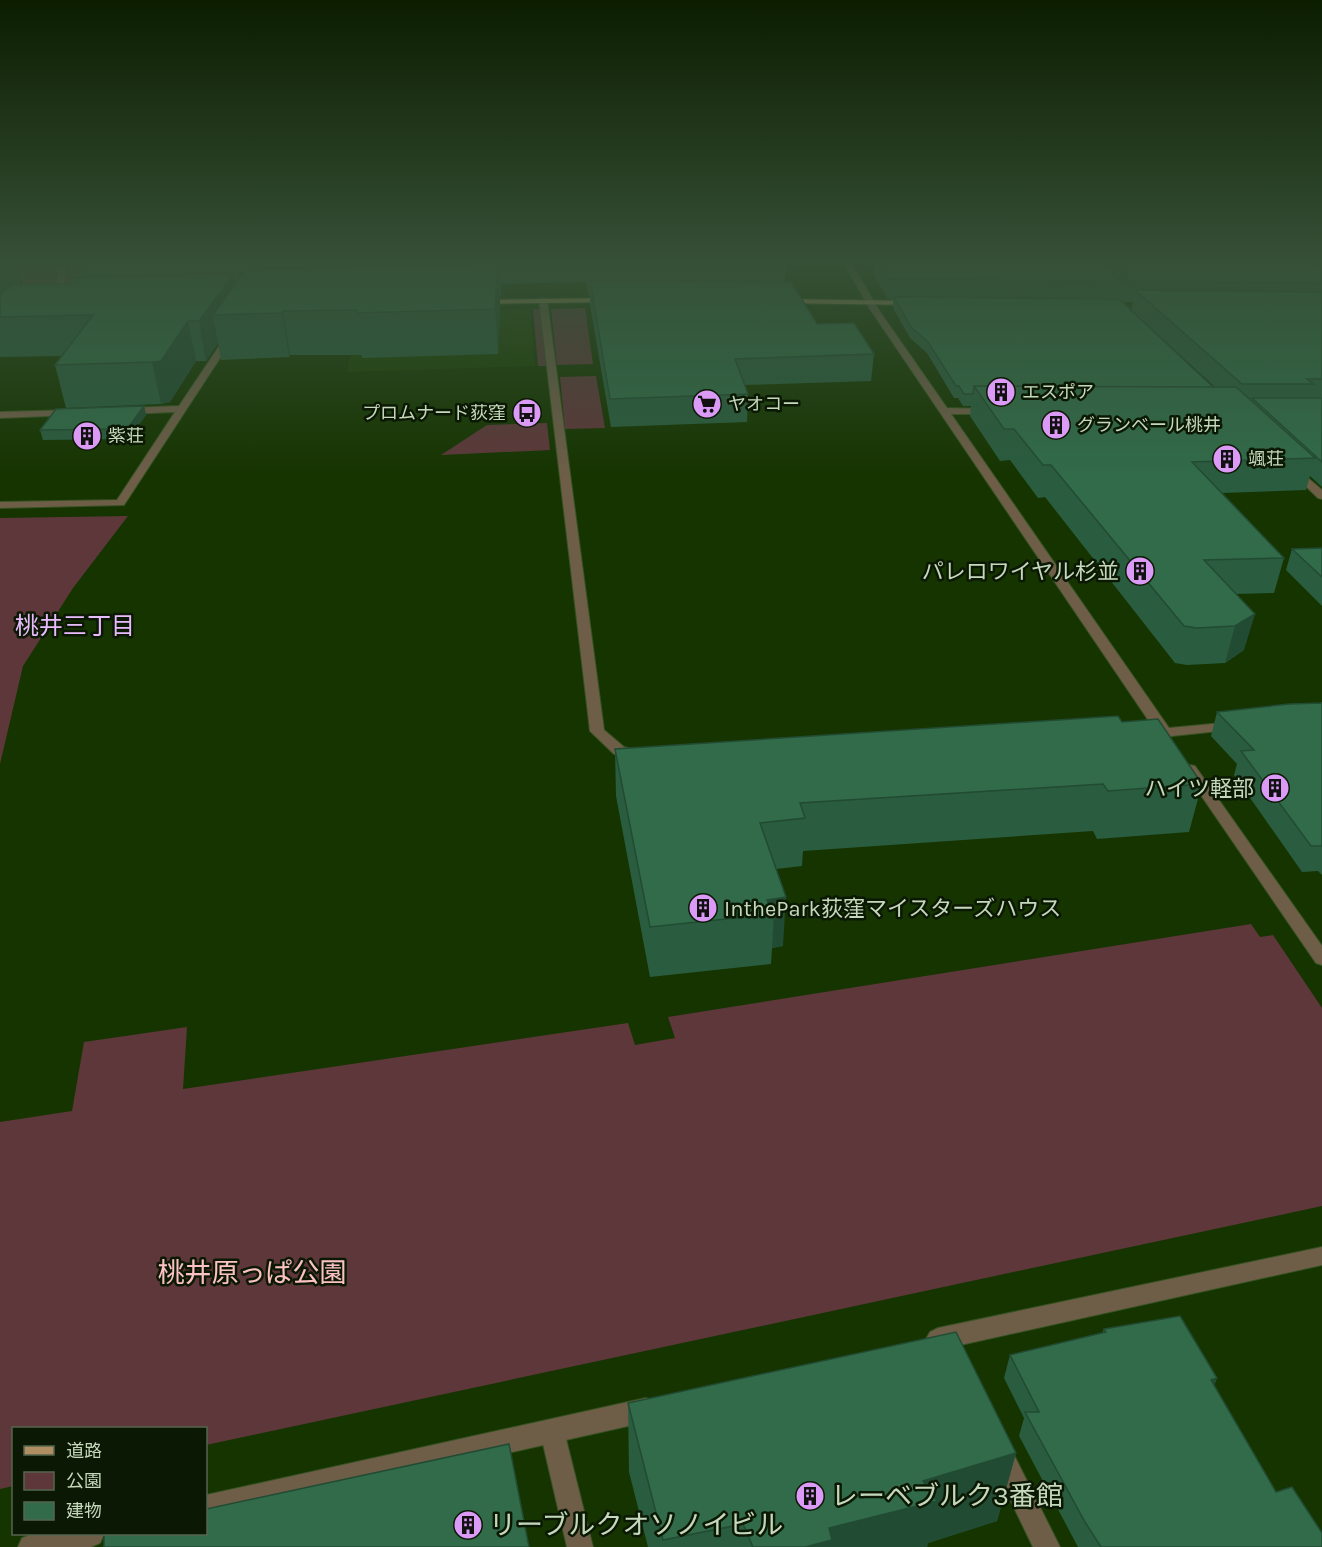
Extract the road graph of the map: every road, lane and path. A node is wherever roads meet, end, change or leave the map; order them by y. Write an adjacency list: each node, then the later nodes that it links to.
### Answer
1 (233, 332): 4 (street)
2 (547, 332): 15 (street)
3 (891, 332): 6 (street)
4 (182, 409): 5 (street); 12 (street)
5 (114, 411)
6 (944, 411): 7 (street); 14 (street)
7 (996, 411)
8 (80, 412): 9 (street)
9 (0, 415)
10 (1290, 465): 11 (street)
11 (1322, 496)
12 (0, 505)
13 (1245, 725): 14 (street)
14 (1156, 734): 16 (street)
15 (650, 757)
16 (1322, 959)
17 (1322, 1256): 18 (street)
18 (938, 1347)
19 (664, 1406): 20 (street)
20 (552, 1431): 22 (street); 25 (street)
21 (989, 1432): 26 (street)
22 (207, 1508)
23 (82, 1535): 24 (street)
24 (31, 1547)
25 (580, 1547)
26 (1047, 1547)

